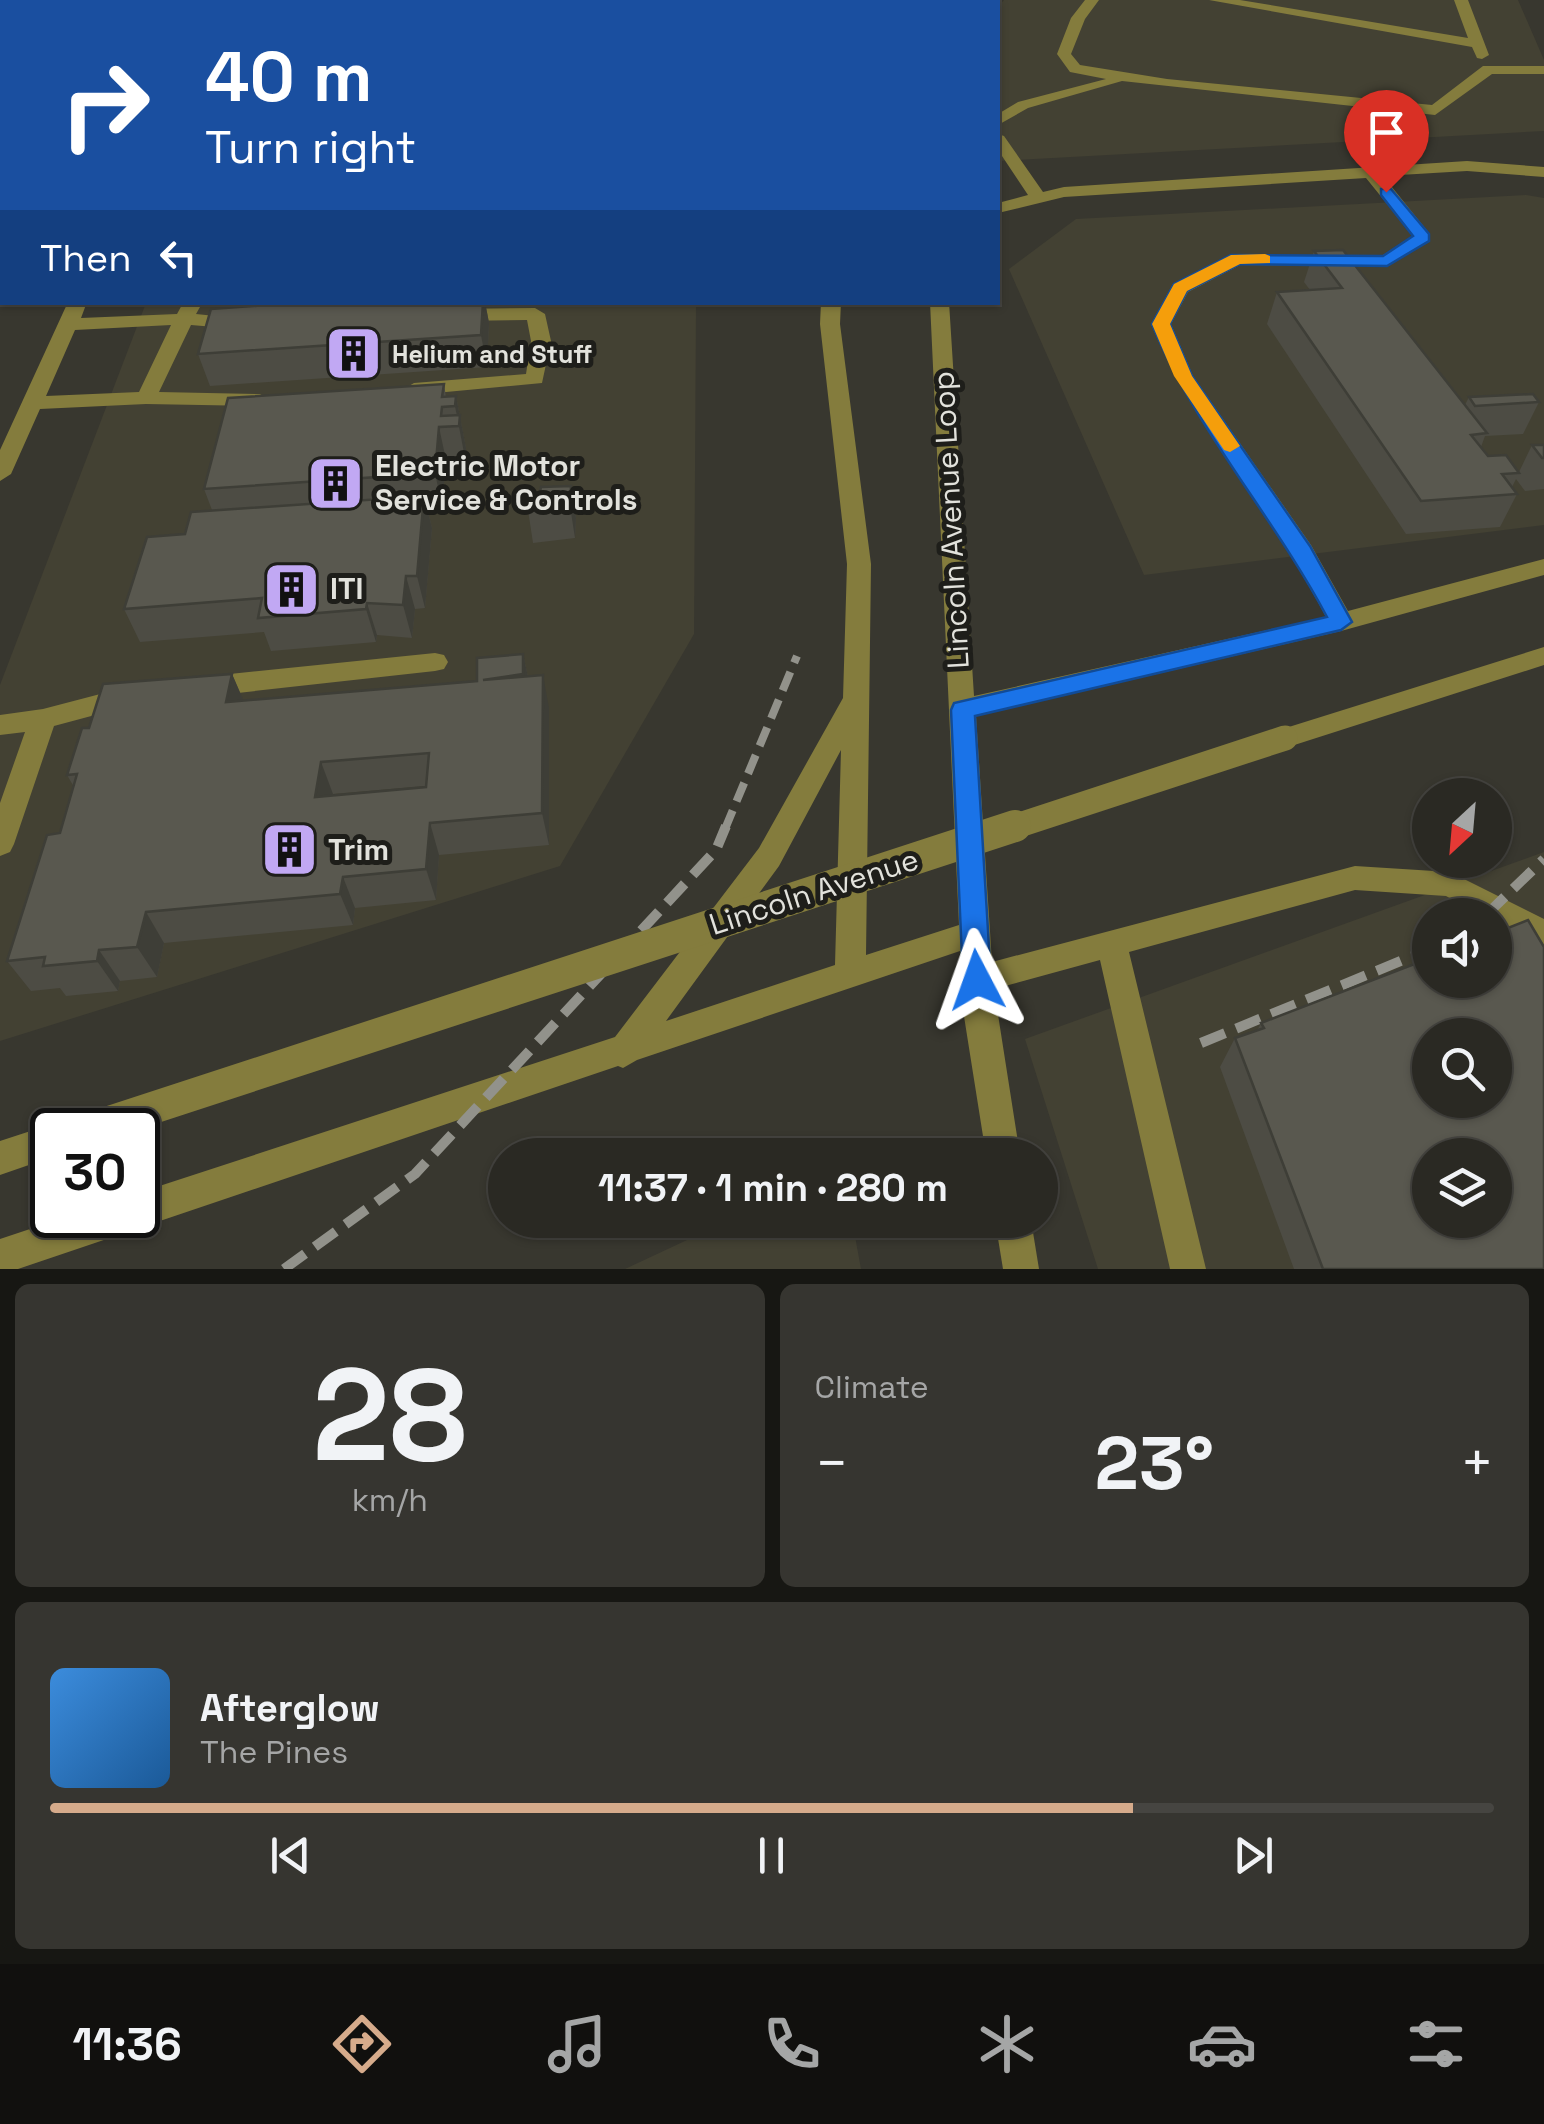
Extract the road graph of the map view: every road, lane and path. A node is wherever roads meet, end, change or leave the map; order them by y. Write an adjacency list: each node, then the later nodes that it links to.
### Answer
1 (1092, 0): 7 (street)
2 (1216, 0): 4 (street)
3 (1461, 0): 4 (street)
4 (1478, 44): 5 (street)
5 (1488, 69): 6 (street); 7 (street)
6 (1544, 70)
7 (1128, 78): 8 (street)
8 (1000, 119)
9 (1000, 143): 12 (street)
10 (1370, 172): 11 (street); 12 (street); 27 (street)
11 (1544, 172)
12 (1038, 197): 13 (street)
13 (1000, 207)
14 (77, 305): 20 (street)
15 (831, 305): 32 (street)
16 (938, 305): 33 (street, Lincoln Avenue Loop)
17 (189, 311): 19 (street); 20 (street); 22 (street)
18 (426, 316): 21 (street)
19 (268, 323)
20 (68, 324): 24 (street)
21 (398, 391)
22 (146, 398): 23 (street); 24 (street)
23 (281, 401)
24 (32, 403): 25 (street)
25 (0, 474)
26 (1544, 567): 27 (street)
27 (1341, 622): 33 (street)
28 (1544, 656): 43 (street, Lincoln Avenue, bridge)
29 (435, 662): 30 (street)
30 (184, 689)
31 (147, 694): 34 (street)
32 (858, 696): 40 (street); 42 (street)
33 (962, 710): 37 (street, Lincoln Avenue Loop)
34 (43, 719): 35 (street); 36 (street)
35 (0, 725)
36 (1, 840)
37 (974, 933): 40 (street); 41 (street, Lincoln Avenue Loop)
38 (1544, 934): 39 (street)
39 (1112, 944): 41 (street); 52 (street)
40 (850, 974): 42 (street)
41 (977, 980): 44 (street, Lincoln Avenue Loop)
42 (623, 1053): 47 (street)
43 (152, 1108)
44 (1000, 1138)
45 (30, 1148): 46 (street)
46 (0, 1158)
47 (160, 1204)
48 (57, 1238): 50 (street)
49 (1016, 1238): 51 (street)
50 (0, 1257)
51 (1021, 1269)
52 (1188, 1269)

